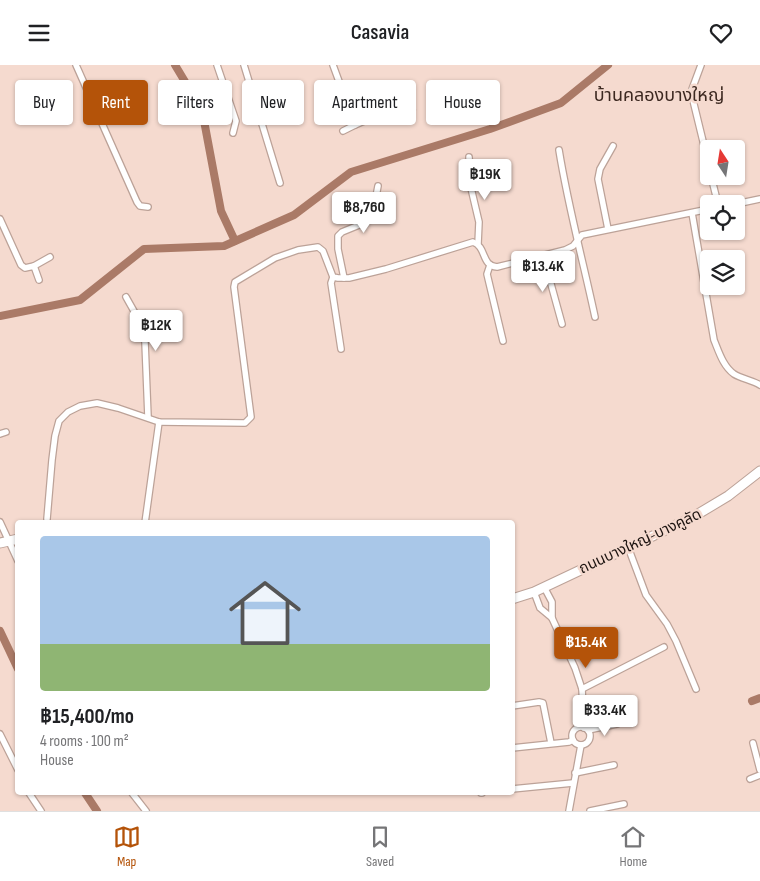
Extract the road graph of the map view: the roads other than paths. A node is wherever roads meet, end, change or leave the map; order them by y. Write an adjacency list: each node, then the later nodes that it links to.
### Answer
1 (76, 65): 18 (street)
2 (218, 65): 9 (street)
3 (244, 65): 14 (street)
4 (333, 65): 6 (street)
5 (701, 65): 10 (street)
6 (338, 80)
7 (355, 125): 8 (street)
8 (343, 131)
9 (233, 133)
10 (703, 140)
11 (613, 146): 22 (street)
12 (559, 150): 23 (street)
13 (469, 157): 24 (street)
14 (280, 183)
15 (378, 186): 30 (street)
16 (760, 199): 17 (street)
17 (745, 202)
18 (148, 207)
19 (700, 211): 20 (street)
20 (692, 213): 22 (street); 37 (street)
21 (0, 219): 28 (street)
22 (608, 229): 23 (street)
23 (578, 238): 25 (street); 33 (street)
24 (478, 244): 27 (street); 30 (street)
25 (543, 255): 27 (street); 34 (street)
26 (50, 257): 28 (street)
27 (490, 265): 35 (street)
28 (34, 266): 31 (street)
29 (333, 277): 30 (street); 36 (street); 39 (street)
30 (344, 278)
31 (39, 280)
32 (126, 297): 38 (street)
33 (595, 317)
34 (562, 324)
35 (503, 341)
36 (341, 349)
37 (760, 385)
38 (148, 417): 39 (street); 41 (street)
39 (159, 422): 42 (street)
40 (760, 471): 45 (street, ถนนบางใหญ่-บางคูลัด)
41 (47, 519)
42 (145, 520)
43 (0, 522): 44 (street)
44 (9, 541): 46 (street)
45 (628, 547): 47 (street, ถนนบางใหญ่-บางคูลัด); 53 (street)
46 (15, 554)
47 (544, 587): 48 (street, ถนนบางใหญ่-บางคูลัด); 50 (street)
48 (534, 592): 49 (street, ถนนบางใหญ่-บางคูลัด); 50 (street)
49 (515, 598)
50 (552, 618): 52 (street)
51 (664, 647): 52 (street)
52 (582, 689): 56 (street)
53 (696, 689)
54 (515, 706): 59 (street)
55 (617, 724): 56 (street)
56 (586, 729): 58 (street); 61 (street)
57 (0, 735): 63 (street)
58 (574, 740): 59 (street); 61 (street)
59 (551, 743): 62 (street)
60 (753, 743): 65 (street)
61 (581, 745): 66 (street)
62 (515, 748)
63 (15, 764)
64 (614, 765): 66 (street)
65 (760, 770)
66 (575, 773): 69 (street)
67 (760, 775): 68 (street)
68 (750, 779)
69 (573, 783): 70 (street); 76 (street)
70 (515, 789)
71 (30, 795): 74 (street)
72 (134, 795): 75 (street)
73 (624, 805): 77 (street)
74 (40, 811)
75 (146, 811)
76 (568, 811)
77 (590, 811)

